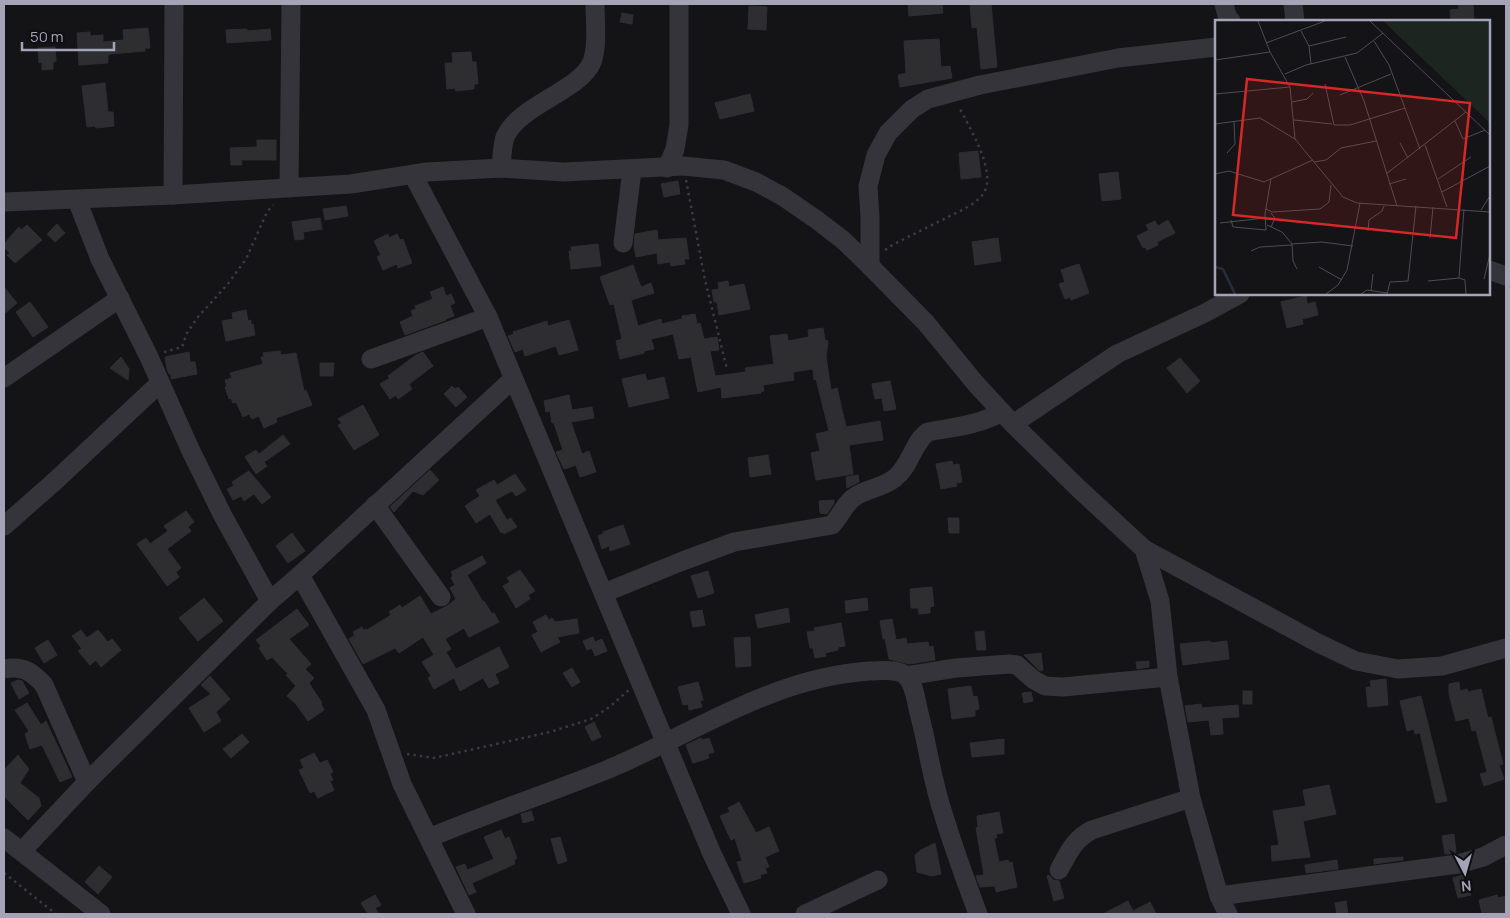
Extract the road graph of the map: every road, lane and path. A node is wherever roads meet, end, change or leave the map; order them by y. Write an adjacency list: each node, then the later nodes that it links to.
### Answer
1 (174, 4): 16 (street)
2 (291, 4): 15 (street)
3 (595, 4): 12 (street)
4 (679, 4): 11 (street)
5 (1224, 4): 7 (street)
6 (1293, 4): 8 (street)
7 (1230, 20)
8 (1294, 20)
9 (1215, 47): 10 (street)
10 (952, 92): 20 (street); 20 (path)
11 (675, 167): 13 (street); 20 (street); 28 (path)
12 (501, 168): 13 (street); 14 (street)
13 (632, 170): 19 (street)
14 (413, 175): 15 (street); 25 (street)
15 (289, 188): 16 (street); 26 (path)
16 (173, 195): 17 (street)
17 (77, 200): 18 (street); 24 (street)
18 (4, 202)
19 (623, 243)
20 (870, 266): 32 (street)
21 (1490, 270): 22 (street)
22 (1506, 276)
23 (1238, 295): 32 (street)
24 (120, 298): 26 (street); 29 (street)
25 (488, 318): 27 (street); 30 (street)
26 (149, 357): 31 (street)
27 (370, 359)
28 (727, 369)
29 (4, 378)
30 (513, 379): 33 (street); 37 (street)
31 (160, 383): 34 (street); 39 (street)
32 (1008, 418): 35 (street); 37 (street)
33 (375, 505): 36 (street); 38 (street)
34 (4, 526)
35 (1144, 549): 40 (street); 43 (street)
36 (300, 575): 39 (street); 46 (street)
37 (604, 593): 44 (street)
38 (441, 597)
39 (270, 601): 47 (street)
40 (1506, 648)
41 (4, 668): 47 (street)
42 (906, 676): 43 (street); 45 (street); 62 (street)
43 (1168, 677): 48 (street)
44 (639, 681): 45 (street); 46 (path)
45 (666, 743): 50 (street); 60 (street)
46 (390, 749): 50 (street)
47 (87, 782): 52 (street)
48 (1192, 798): 53 (street); 56 (street)
49 (4, 838): 52 (street)
50 (429, 838): 59 (street)
51 (1506, 845): 56 (street)
52 (22, 851): 58 (street)
53 (1059, 870)
54 (4, 873): 57 (path)
55 (878, 880): 61 (street)
56 (1219, 896): 63 (street)
57 (56, 914)
58 (101, 914)
59 (466, 914)
60 (741, 914)
61 (805, 914)
62 (978, 914)
63 (1228, 914)

